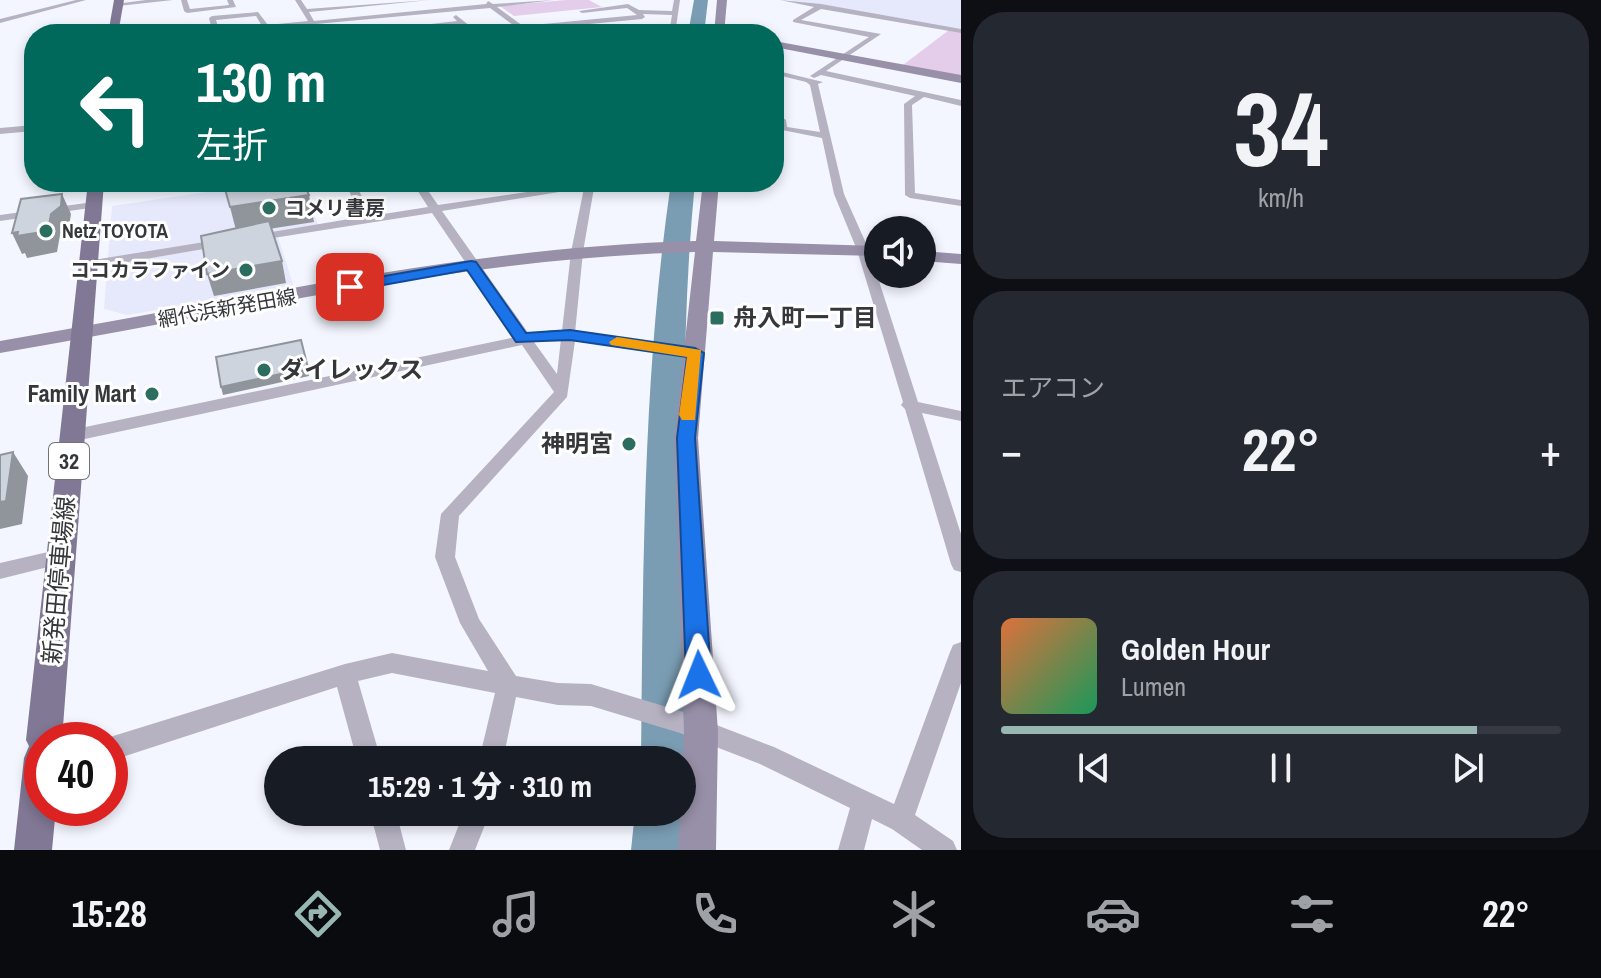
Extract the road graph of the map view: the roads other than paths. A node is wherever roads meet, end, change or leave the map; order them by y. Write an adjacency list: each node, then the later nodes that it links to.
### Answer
1 (83, 0): 25 (street)
2 (170, 0): 15 (street)
3 (184, 0): 4 (street)
4 (230, 0)
5 (298, 0): 6 (street); 19 (street)
6 (304, 0)
7 (427, 0): 19 (street)
8 (436, 0): 18 (street)
9 (483, 0): 16 (street)
10 (551, 0): 14 (street)
11 (677, 0): 22 (street)
12 (722, 0): 38 (street)
13 (783, 0): 17 (street)
14 (533, 1): 16 (street)
15 (118, 2): 28 (main road)
16 (491, 6): 18 (street); 34 (street)
17 (821, 6): 24 (street); 40 (street)
18 (448, 10): 26 (street); 27 (street)
19 (304, 11): 27 (street)
20 (566, 12): 21 (street)
21 (638, 12): 22 (street); 36 (street)
22 (675, 13): 37 (street)
23 (535, 15): 35 (street)
24 (900, 20): 39 (street); 40 (street)
25 (0, 21)
26 (463, 22): 32 (street); 33 (street)
27 (312, 23): 31 (street)
28 (115, 24)
29 (214, 24): 30 (street)
30 (264, 24)
31 (300, 24)
32 (444, 24)
33 (465, 24)
34 (516, 24)
35 (549, 24)
36 (562, 24)
37 (673, 24)
38 (720, 24)
39 (961, 31)
40 (875, 36): 42 (street)
41 (784, 46): 42 (street)
42 (845, 56): 44 (street); 45 (street)
43 (784, 73): 44 (street)
44 (814, 76): 46 (street); 50 (street)
45 (961, 79)
46 (918, 97): 47 (street); 58 (street)
47 (961, 103)
48 (24, 129): 51 (street)
49 (784, 129): 50 (street)
50 (824, 130): 63 (street)
51 (0, 131)
52 (355, 192): 61 (street)
53 (424, 192): 59 (street)
54 (534, 192): 59 (street)
55 (588, 192): 67 (street)
56 (709, 192): 65 (street)
57 (94, 193): 60 (street); 70 (main road, 新発田停車場線 / 32)
58 (961, 203)
59 (435, 208): 61 (street); 71 (street)
60 (0, 218)
61 (367, 219): 62 (street)
62 (246, 239)
63 (864, 239)
64 (231, 241): 70 (street)
65 (697, 245): 66 (street, 網代浜新発田線); 67 (street, 網代浜新発田線); 77 (street)
66 (864, 251)
67 (577, 252): 71 (street, 網代浜新発田線); 74 (street)
68 (936, 257): 69 (street)
69 (961, 259)
70 (87, 265): 73 (main road, 新発田停車場線 / 32)
71 (471, 265): 73 (street, 網代浜新発田線); 75 (street)
72 (880, 288): 79 (street)
73 (79, 334): 76 (street, 網代浜新発田線); 81 (main road, 新発田停車場線 / 32)
74 (570, 335): 75 (street); 77 (street); 78 (street)
75 (521, 338): 78 (street); 81 (street)
76 (0, 347)
77 (690, 352): 89 (street)
78 (562, 393): 87 (street)
79 (909, 405): 80 (street); 83 (street)
80 (961, 416)
81 (71, 436): 82 (main road, 新発田停車場線 / 32)
82 (61, 557): 84 (street); 88 (main road, 新発田停車場線 / 32)
83 (961, 564)
84 (0, 571)
85 (961, 652): 94 (street)
86 (345, 674): 87 (street); 90 (street); 91 (street)
87 (508, 683): 89 (street); 92 (street)
88 (46, 722)
89 (690, 727): 93 (street); 101 (street)
90 (128, 743)
91 (365, 746)
92 (494, 746)
93 (864, 803): 94 (street); 102 (street)
94 (901, 820): 103 (street)
95 (35, 826): 98 (main road, 新発田停車場線 / 32)
96 (387, 826): 99 (street)
97 (471, 826): 100 (street)
98 (33, 850)
99 (393, 850)
100 (462, 850)
101 (697, 850)
102 (851, 850)
103 (944, 850)

